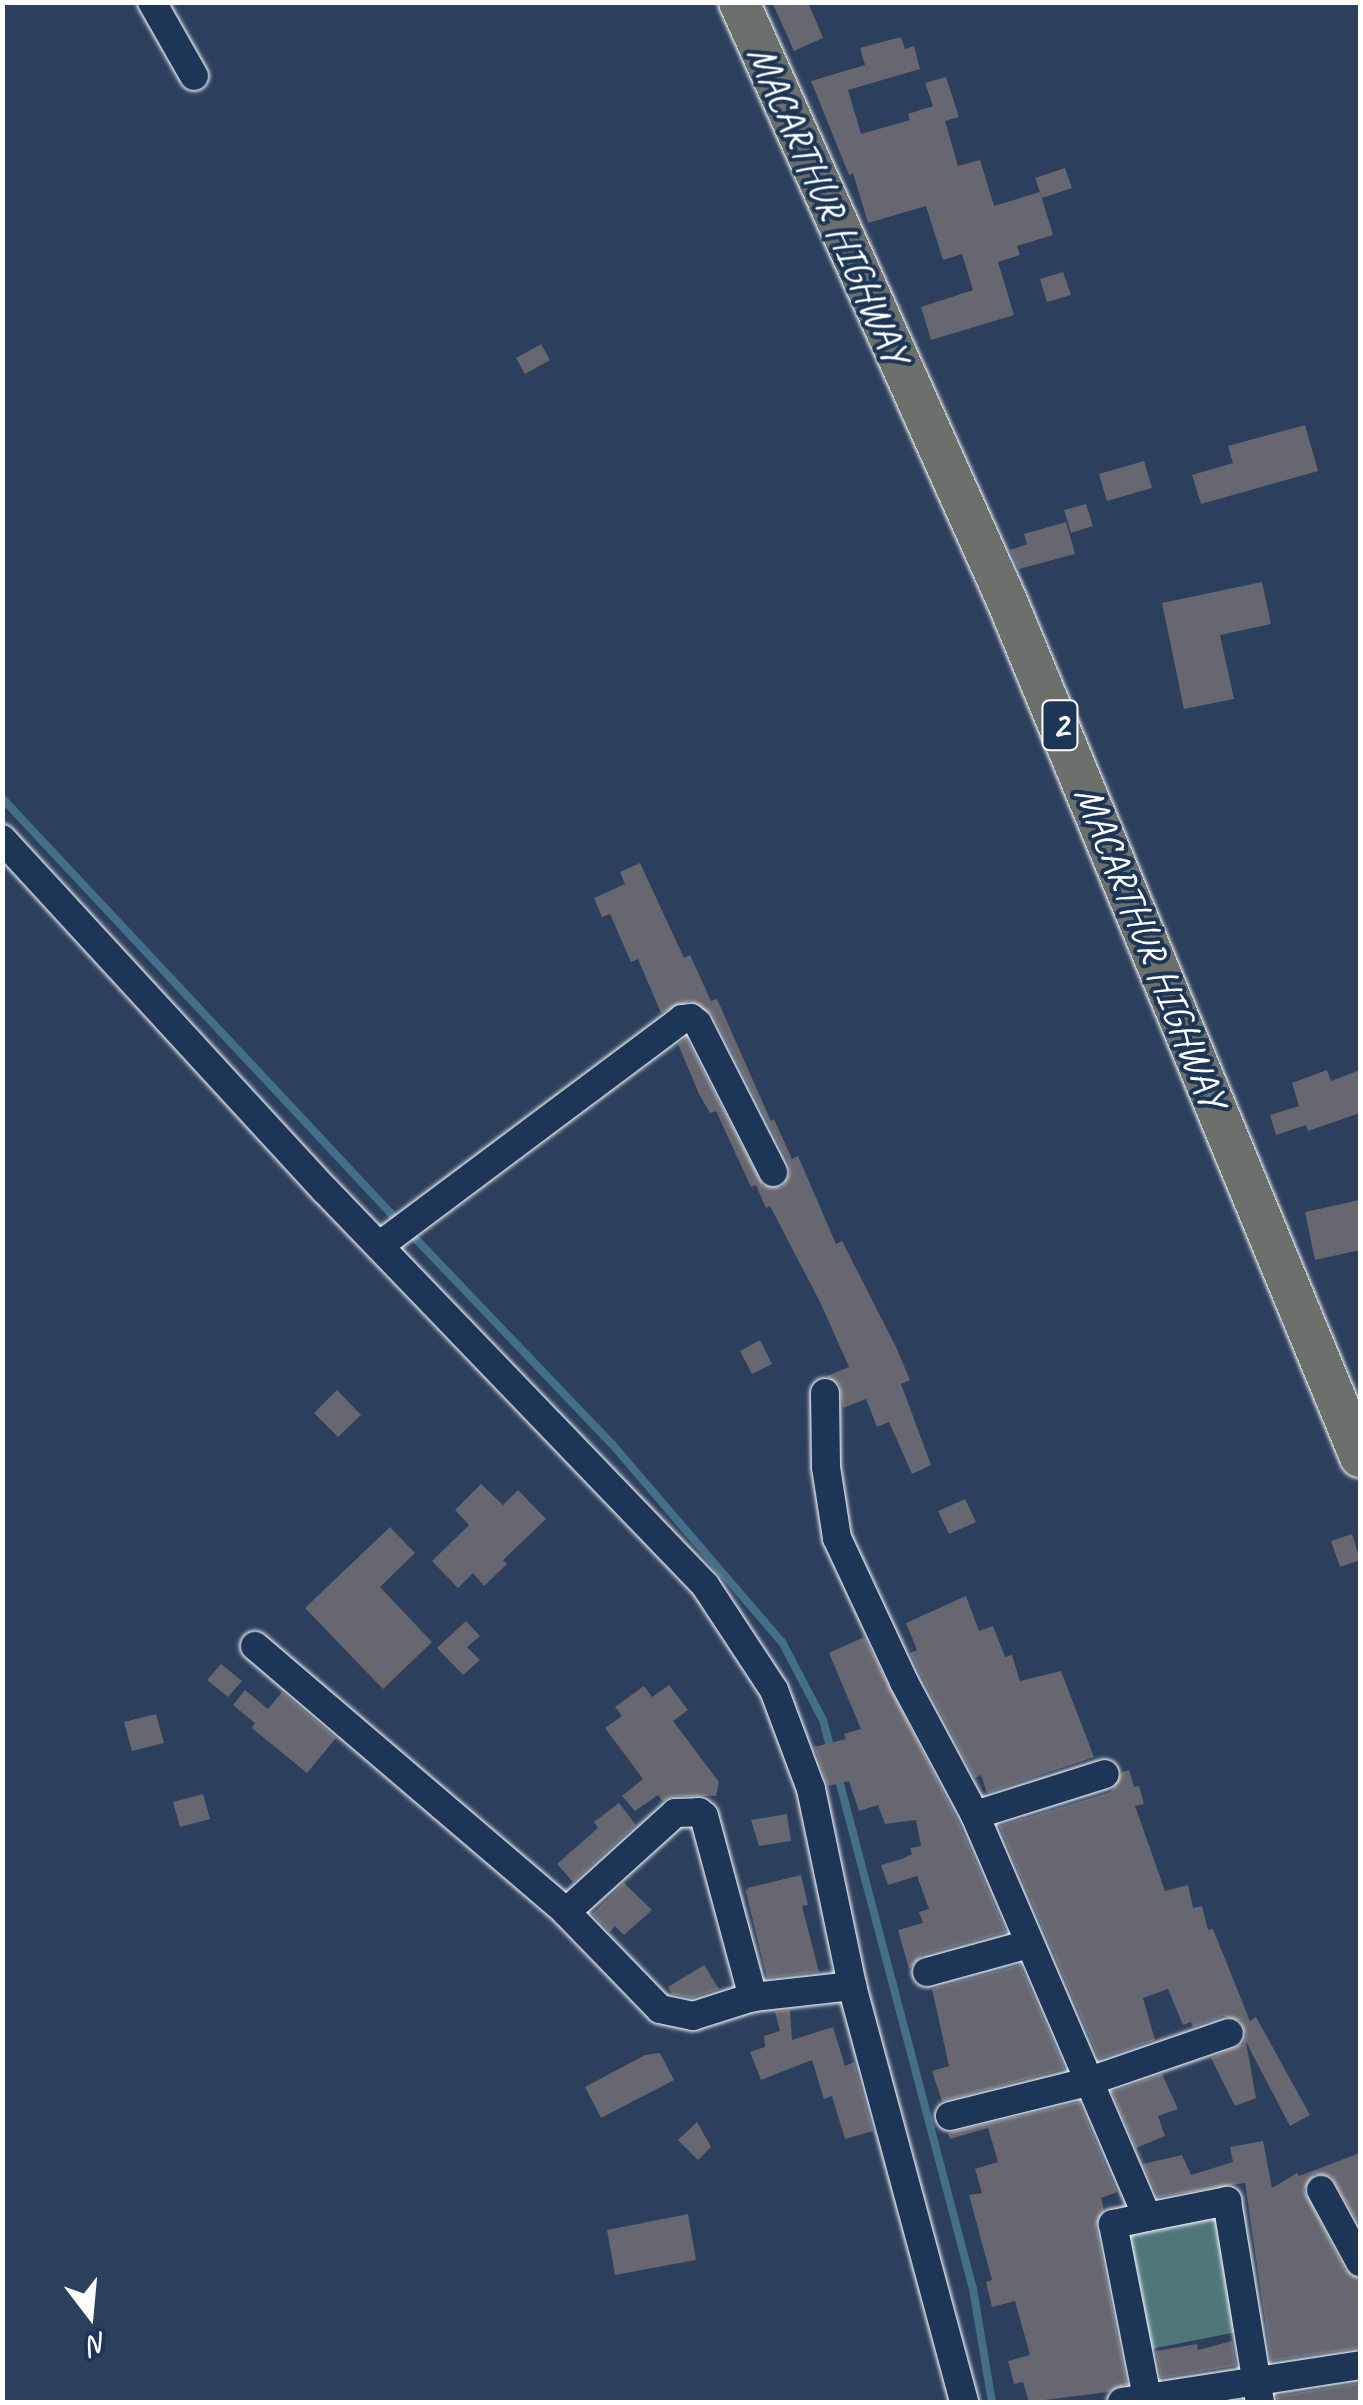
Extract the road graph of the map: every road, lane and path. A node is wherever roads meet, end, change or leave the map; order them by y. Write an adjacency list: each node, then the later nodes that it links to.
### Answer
1 (152, 2): 3 (street)
2 (739, 2): 8 (highway, MACARTHUR HIGHWAY / 2)
3 (194, 76)
4 (2, 839): 6 (street)
5 (773, 1172): 6 (street)
6 (379, 1246): 15 (street)
7 (824, 1393): 11 (street)
8 (1360, 1457)
9 (255, 1646): 12 (street)
10 (1104, 1774): 11 (street)
11 (975, 1815): 13 (street)
12 (566, 1912): 16 (street); 16 (street)
13 (1029, 1944): 14 (street); 18 (street)
14 (927, 1972)
15 (852, 1986): 16 (street); 26 (street)
16 (752, 1997)
17 (1229, 2032): 18 (street)
18 (1087, 2082): 19 (street); 21 (street)
19 (950, 2116)
20 (1321, 2190): 22 (street)
21 (1146, 2217): 24 (street); 25 (street)
22 (1360, 2262)
23 (1360, 2365): 24 (street)
24 (1259, 2391): 25 (street)
25 (1135, 2400)
26 (964, 2402)

